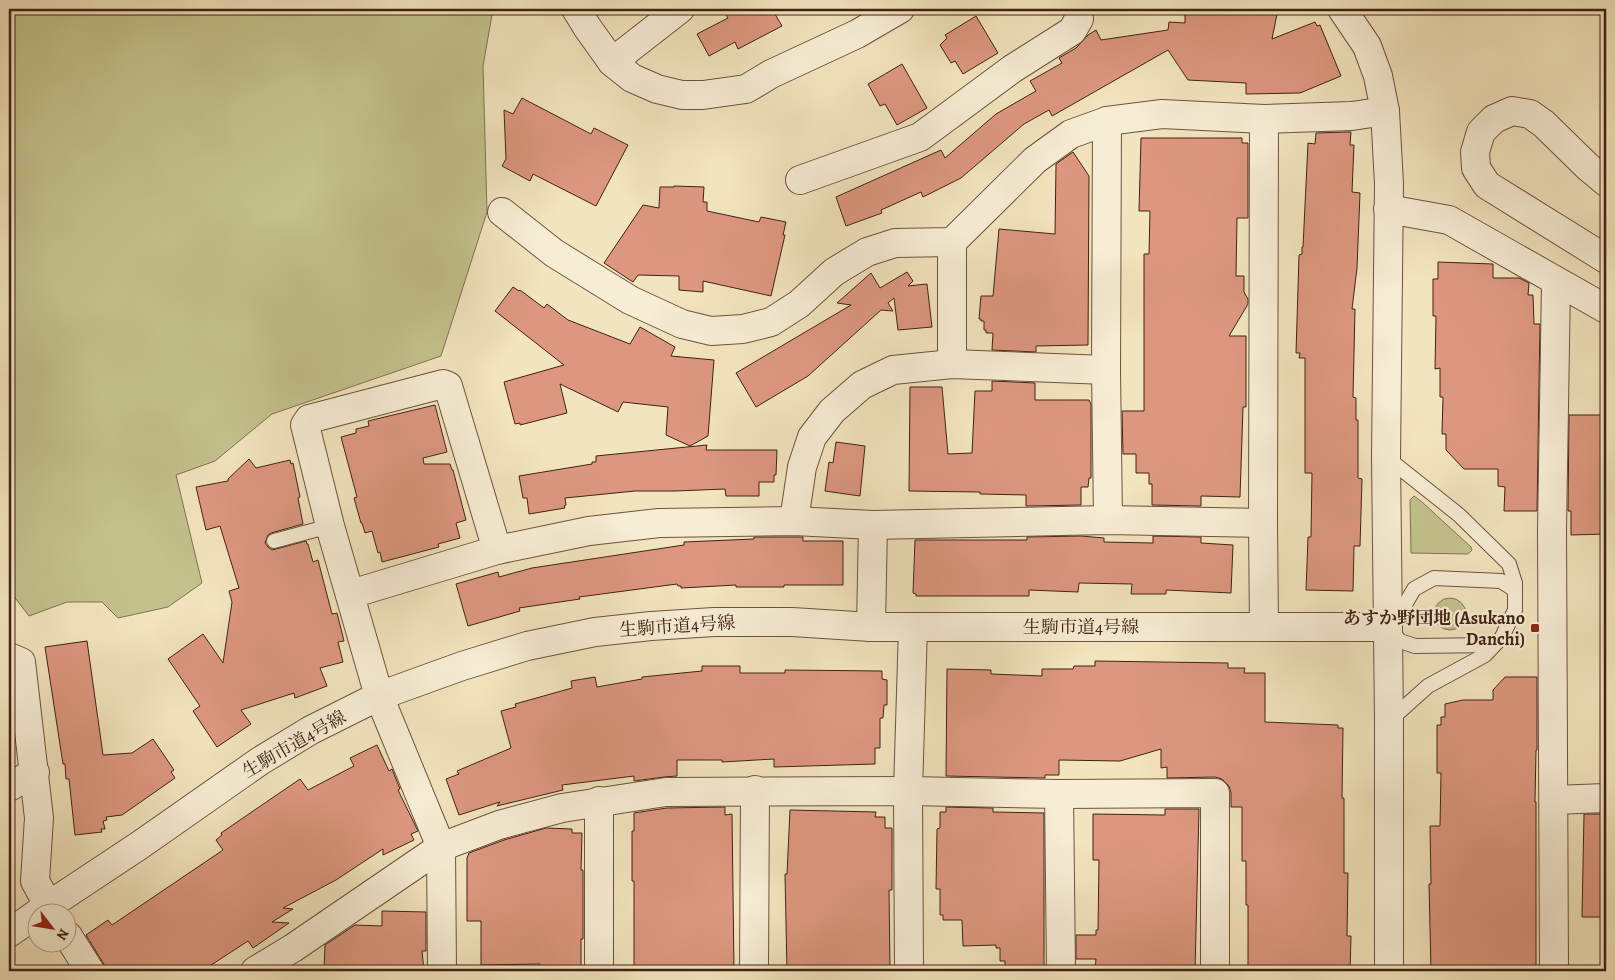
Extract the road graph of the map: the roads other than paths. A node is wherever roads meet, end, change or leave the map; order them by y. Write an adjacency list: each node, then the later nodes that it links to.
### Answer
1 (576, 9): 6 (street)
2 (680, 9): 6 (street)
3 (900, 9): 6 (street)
4 (1078, 9): 10 (street)
5 (1342, 9): 7 (street)
6 (612, 62)
7 (1385, 110): 8 (street); 12 (street)
8 (1264, 118): 9 (street); 23 (street)
9 (1107, 121): 14 (street); 19 (street)
10 (800, 180)
11 (1606, 182): 15 (street)
12 (1388, 209): 16 (street); 20 (street)
13 (502, 212): 14 (street)
14 (952, 242): 18 (street)
15 (1606, 260)
16 (1556, 282): 17 (street); 44 (street)
17 (1606, 309)
18 (952, 364): 19 (street); 22 (street)
19 (1106, 370): 21 (street)
20 (1386, 458): 28 (lane); 32 (street)
21 (1108, 520): 23 (street); 24 (street)
22 (794, 522): 24 (street); 27 (street)
23 (1263, 523): 33 (street)
24 (873, 525): 30 (street)
25 (330, 526): 26 (lane); 27 (street); 29 (street)
26 (274, 541)
27 (496, 550): 29 (street)
28 (1515, 590): 32 (lane); 34 (lane)
29 (351, 594): 36 (street)
30 (871, 626): 31 (street, 生駒市道4号線); 36 (street, 生駒市道4号線)
31 (913, 627): 33 (street, 生駒市道4号線); 41 (street)
32 (1388, 627): 33 (street, 生駒市道4号線); 34 (lane); 37 (street)
33 (1264, 628)
34 (1494, 645): 37 (lane)
35 (9, 657): 38 (street)
36 (380, 696): 46 (street); 48 (street, 生駒市道4号線)
37 (1389, 721): 61 (street)
38 (35, 772): 39 (street); 47 (street)
39 (9, 787)
40 (755, 790): 41 (street); 45 (street); 57 (street)
41 (908, 790): 42 (street); 58 (street)
42 (1059, 794): 59 (street); 60 (street)
43 (1606, 798): 44 (street)
44 (1554, 800): 62 (street)
45 (599, 801): 46 (street); 56 (street)
46 (441, 847): 52 (street); 55 (street)
47 (41, 902)
48 (57, 902)
49 (28, 921): 50 (street, 生駒市道4号線)
50 (9, 933)
51 (78, 952): 53 (street)
52 (293, 959): 54 (street)
53 (90, 971)
54 (255, 971)
55 (442, 971)
56 (599, 971)
57 (754, 971)
58 (910, 971)
59 (1060, 971)
60 (1215, 971)
61 (1388, 971)
62 (1554, 971)

